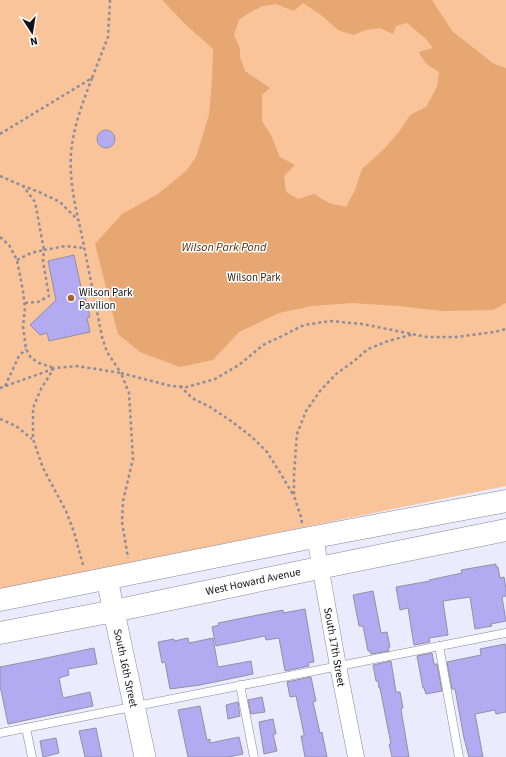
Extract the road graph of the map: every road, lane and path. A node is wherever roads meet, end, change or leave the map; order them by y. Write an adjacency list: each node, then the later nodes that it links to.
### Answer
1 (110, 0): 2 (path)
2 (92, 78): 3 (path); 6 (path)
3 (0, 134)
4 (0, 176): 5 (path)
5 (23, 186): 6 (path); 9 (path)
6 (78, 220): 8 (path)
7 (0, 237): 10 (path)
8 (84, 248): 9 (path); 16 (path)
9 (44, 250): 10 (path); 11 (path)
10 (17, 260): 11 (path)
11 (25, 303): 14 (path)
12 (506, 329): 13 (path)
13 (414, 334): 18 (path); 22 (path)
14 (26, 349): 15 (path); 17 (path)
15 (54, 368): 16 (path); 17 (path); 21 (path)
16 (121, 373): 18 (path); 26 (path)
17 (5, 386): 19 (path)
18 (180, 386): 22 (path)
19 (0, 388)
20 (0, 418): 21 (path)
21 (33, 439): 28 (path)
22 (294, 496): 25 (path)
23 (506, 501): 25 (main road)
24 (506, 530): 27 (main road, West Howard Avenue)
25 (310, 538): 27 (street, South 17th Street); 29 (main road)
26 (129, 560)
27 (321, 567): 31 (main road, West Howard Avenue); 35 (street, South 17th Street)
28 (84, 570)
29 (107, 579): 30 (main road); 31 (street, South 16th Street)
30 (0, 600)
31 (114, 611): 32 (main road, West Howard Avenue); 37 (street, South 16th Street)
32 (0, 633)
33 (506, 633): 34 (lane)
34 (439, 646): 35 (lane); 44 (lane)
35 (338, 666): 36 (lane); 43 (street, South 17th Street)
36 (240, 685): 37 (lane); 42 (lane)
37 (135, 706): 38 (lane); 41 (street, South 16th Street)
38 (26, 728): 39 (lane); 40 (lane)
39 (0, 733)
40 (32, 757)
41 (145, 757)
42 (254, 757)
43 (356, 757)
44 (459, 757)

